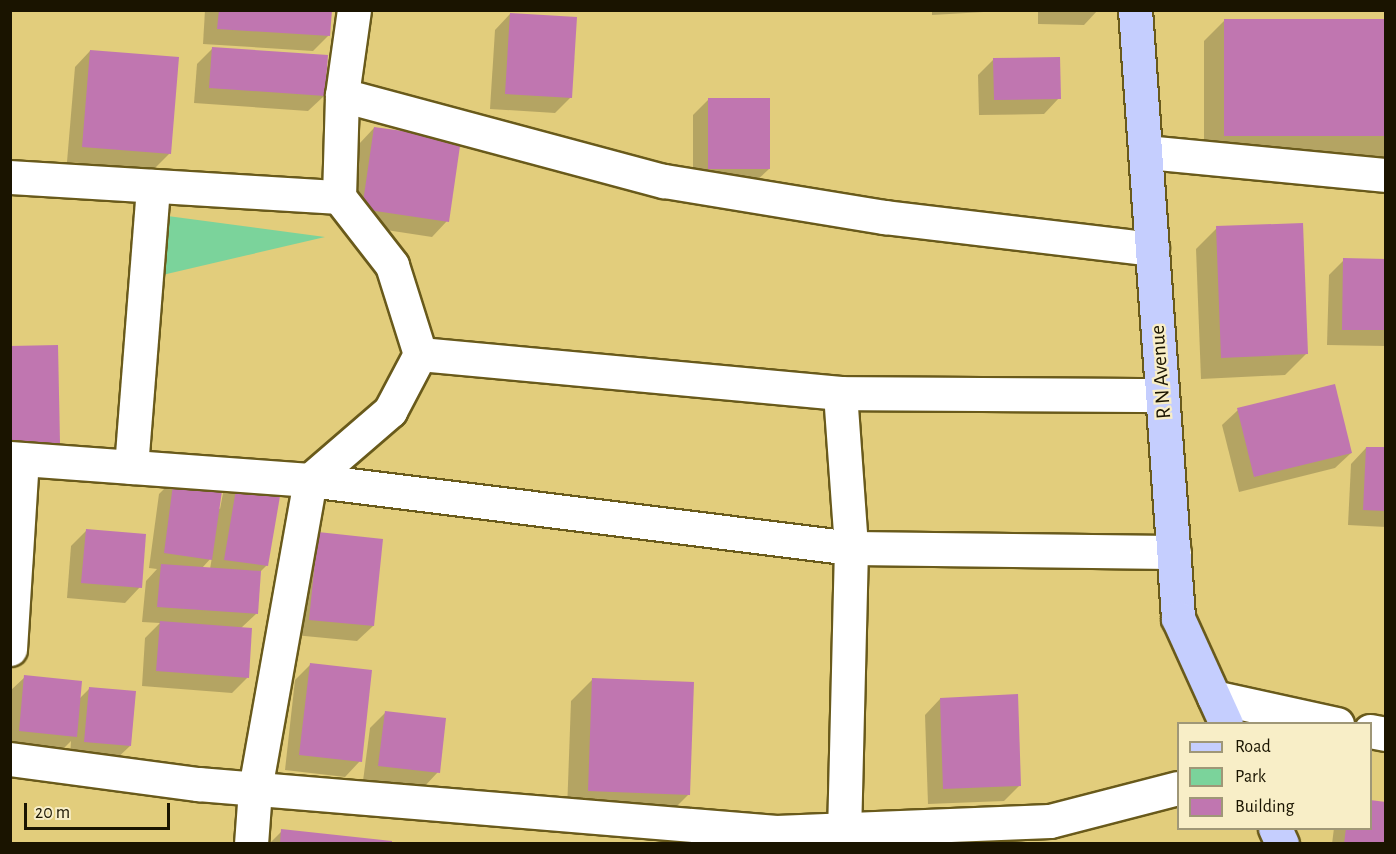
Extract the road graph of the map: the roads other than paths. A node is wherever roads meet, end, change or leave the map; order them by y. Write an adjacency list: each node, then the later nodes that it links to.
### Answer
1 (354, 10): 3 (street)
2 (1135, 10): 4 (main road, R N Avenue)
3 (342, 95): 8 (street); 9 (street)
4 (1146, 152): 5 (street); 9 (main road, R N Avenue)
5 (1386, 175)
6 (10, 177): 7 (street)
7 (153, 186): 8 (street); 14 (street)
8 (339, 197): 10 (street)
9 (1152, 249): 12 (main road, R N Avenue)
10 (420, 354): 11 (street); 15 (street)
11 (840, 393): 12 (street); 16 (street)
12 (1162, 394): 17 (main road, R N Avenue)
13 (16, 458): 14 (street); 18 (street)
14 (131, 467): 15 (street)
15 (310, 480): 16 (street); 22 (street)
16 (851, 548): 17 (street); 24 (street)
17 (1174, 552): 19 (main road, R N Avenue)
18 (10, 649)
19 (1220, 710): 20 (street)
20 (1328, 722)
21 (10, 759): 22 (street)
22 (255, 789): 24 (street); 25 (street)
23 (1177, 789): 24 (street)
24 (844, 829)
25 (251, 843)

